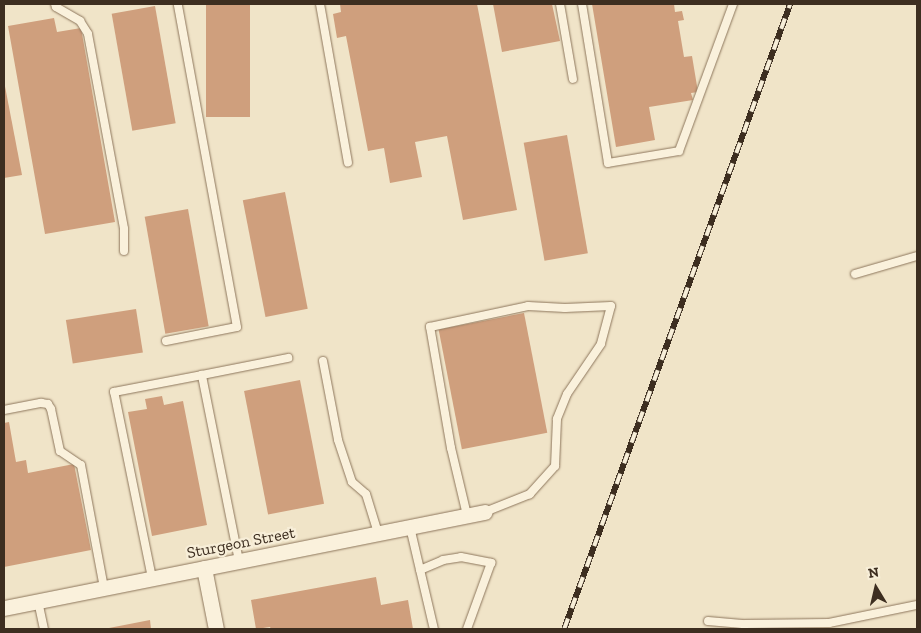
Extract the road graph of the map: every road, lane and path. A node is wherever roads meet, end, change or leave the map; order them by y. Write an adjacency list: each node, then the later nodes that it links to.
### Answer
1 (55, 4): 9 (lane)
2 (178, 4): 12 (lane)
3 (320, 4): 8 (lane)
4 (560, 4): 7 (lane)
5 (582, 4): 6 (lane)
6 (733, 4)
7 (573, 80)
8 (348, 163)
9 (124, 251)
10 (917, 256): 11 (lane)
11 (855, 274)
12 (166, 341)
13 (288, 358): 15 (lane)
14 (323, 361): 20 (lane)
15 (202, 375): 21 (lane); 24 (lane)
16 (4, 410): 25 (lane)
17 (485, 512): 18 (street, Sturgeon Street); 18 (lane)
18 (467, 516): 19 (street, Sturgeon Street)
19 (410, 527): 20 (street, Sturgeon Street); 23 (lane)
20 (378, 534): 21 (street, Sturgeon Street)
21 (239, 561): 22 (street, Sturgeon Street)
22 (204, 568): 24 (street, Sturgeon Street); 31 (street)
23 (420, 570): 32 (lane); 33 (lane)
24 (152, 578): 25 (street, Sturgeon Street)
25 (104, 588): 26 (street, Sturgeon Street)
26 (38, 601): 28 (street, Sturgeon Street); 30 (lane)
27 (917, 605): 29 (lane)
28 (4, 608)
29 (708, 621)
30 (44, 629)
31 (216, 629)
32 (434, 629)
33 (467, 629)

